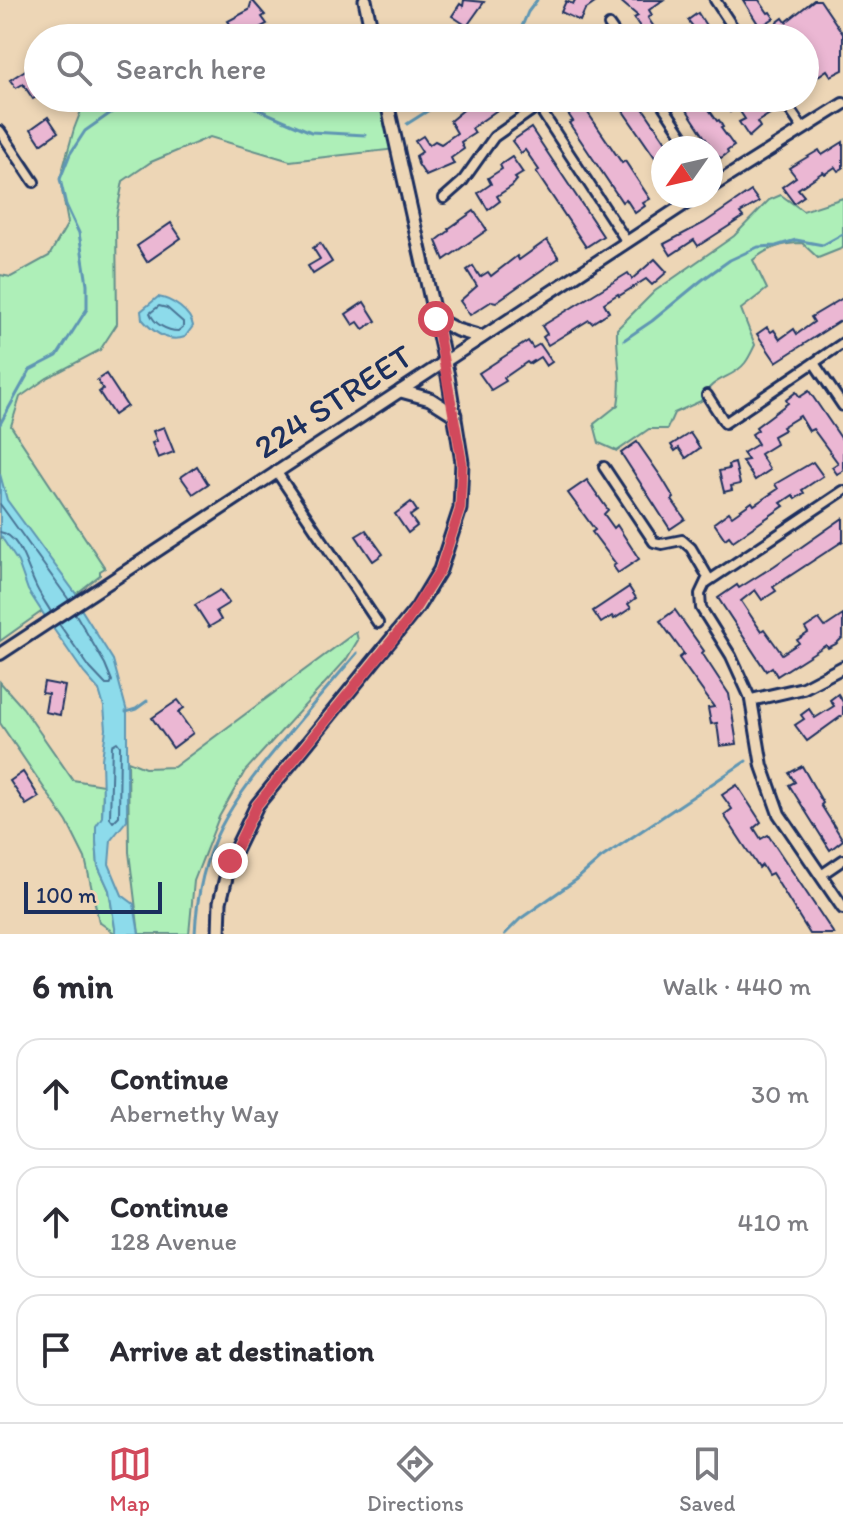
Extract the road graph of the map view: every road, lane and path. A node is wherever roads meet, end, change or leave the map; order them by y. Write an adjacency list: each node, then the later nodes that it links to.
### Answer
1 (365, 0): 3 (main road)
2 (715, 0): 4 (street)
3 (370, 24)
4 (731, 24)
5 (843, 104): 11 (street)
6 (389, 112): 19 (main road)
7 (529, 112): 16 (street)
8 (542, 112): 18 (street)
9 (667, 112): 13 (street)
10 (791, 112): 11 (street)
11 (803, 129): 14 (street)
12 (0, 131): 15 (street)
13 (683, 136)
14 (723, 176)
15 (34, 182)
16 (444, 198)
17 (679, 208): 18 (street, 224 STREET)
18 (627, 242): 20 (street, 224 STREET)
19 (436, 319): 20 (main road); 22 (main road)
20 (481, 337): 22 (street, 224 STREET)
21 (843, 343): 23 (street)
22 (445, 362): 24 (street, 224 STREET); 27 (main road)
23 (814, 363): 25 (street); 26 (street)
24 (401, 391): 27 (main road); 29 (street, 224 STREET)
25 (707, 395)
26 (843, 406)
27 (455, 415): 39 (main road)
28 (604, 467): 31 (street)
29 (276, 471): 32 (street); 33 (street, 224 STREET)
30 (843, 491): 31 (street)
31 (707, 582): 35 (street)
32 (378, 623)
33 (0, 654)
34 (843, 667): 35 (street)
35 (751, 700): 37 (street)
36 (843, 860): 37 (street)
37 (821, 875): 38 (street)
38 (843, 908)
39 (219, 934)

